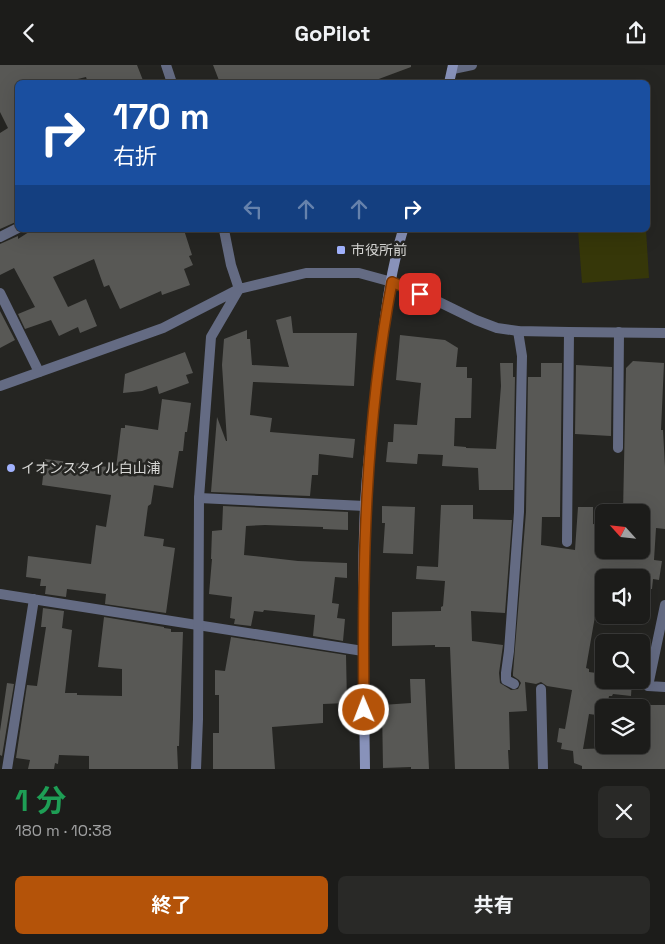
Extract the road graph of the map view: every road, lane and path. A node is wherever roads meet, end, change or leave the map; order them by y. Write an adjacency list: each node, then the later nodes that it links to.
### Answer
1 (166, 65): 4 (street)
2 (472, 65): 3 (street)
3 (453, 67): 5 (main road)
4 (171, 80)
5 (450, 80)
6 (15, 230): 9 (street)
7 (224, 232): 11 (street)
8 (403, 232): 10 (main road)
9 (0, 237)
10 (392, 282): 11 (street); 13 (street); 21 (main road)
11 (239, 289): 17 (street); 20 (street)
12 (0, 293): 17 (street)
13 (518, 331): 14 (street); 28 (street)
14 (570, 332): 15 (street); 22 (street)
15 (619, 332): 16 (street); 19 (street)
16 (665, 333)
17 (39, 372): 18 (street)
18 (0, 386)
19 (618, 448)
20 (199, 498): 21 (street); 26 (street)
21 (365, 506): 27 (main road)
22 (567, 542)
23 (0, 594): 24 (street)
24 (34, 599): 26 (street); 32 (street)
25 (665, 605): 29 (street)
26 (199, 625): 27 (street); 33 (street)
27 (363, 651): 34 (main road)
28 (514, 684)
29 (665, 687)
30 (541, 689): 35 (street)
31 (0, 768): 32 (street)
32 (6, 769)
33 (196, 769)
34 (365, 769)
35 (543, 769)

